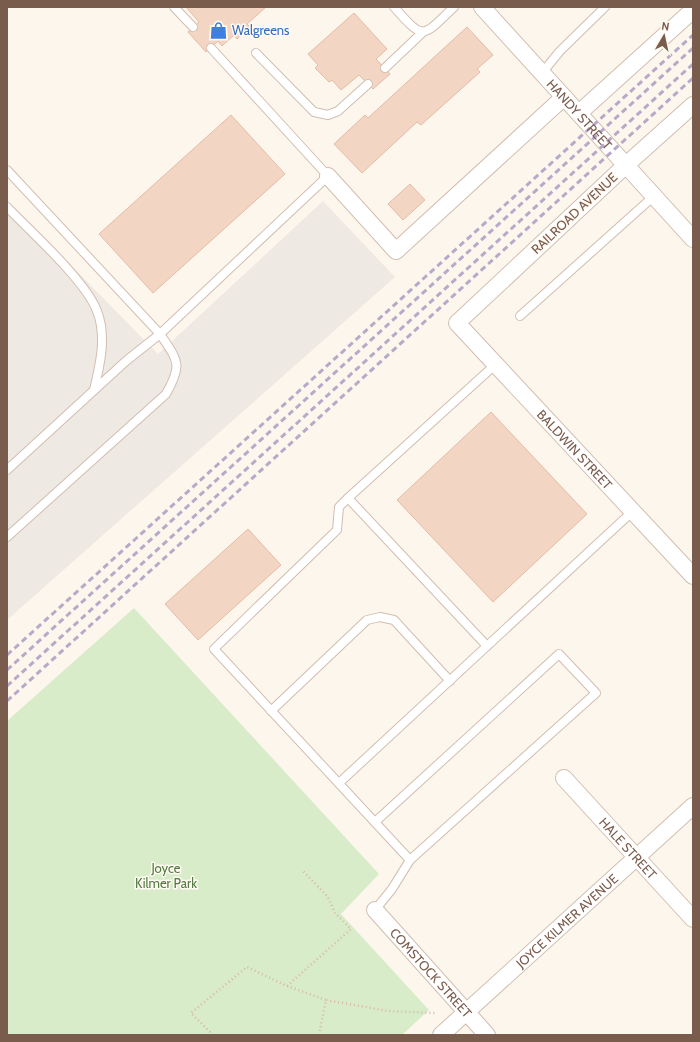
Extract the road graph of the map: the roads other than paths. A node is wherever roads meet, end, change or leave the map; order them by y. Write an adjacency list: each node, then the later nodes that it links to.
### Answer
1 (174, 7): 7 (lane)
2 (394, 7): 8 (lane)
3 (454, 7): 8 (lane)
4 (482, 7): 12 (street, HANDY STREET)
5 (605, 7): 12 (lane)
6 (693, 10): 16 (street)
7 (193, 27)
8 (423, 32): 11 (lane)
9 (211, 48): 19 (lane)
10 (256, 53): 13 (lane)
11 (385, 68)
12 (542, 73): 14 (street, HANDY STREET)
13 (368, 84)
14 (564, 97): 16 (street, HANDY STREET); 19 (street)
15 (693, 105): 17 (street, RAILROAD AVENUE)
16 (579, 113): 17 (street, HANDY STREET)
17 (626, 165): 20 (street, HANDY STREET); 24 (street, RAILROAD AVENUE)
18 (7, 170): 25 (lane)
19 (328, 176): 25 (lane)
20 (654, 196): 22 (street, HANDY STREET); 23 (lane)
21 (7, 207): 27 (lane)
22 (693, 239)
23 (520, 316)
24 (457, 323): 26 (street, BALDWIN STREET)
25 (160, 334): 27 (lane); 31 (lane)
26 (496, 364): 29 (lane); 30 (street, BALDWIN STREET)
27 (94, 390): 28 (lane)
28 (7, 470)
29 (348, 498): 33 (lane); 35 (lane)
30 (633, 511): 32 (street, BALDWIN STREET); 33 (lane)
31 (7, 537)
32 (693, 576)
33 (487, 646): 34 (lane)
34 (450, 681): 35 (lane); 37 (lane)
35 (271, 711): 37 (lane)
36 (564, 778): 40 (street, HALE STREET)
37 (339, 784): 39 (lane)
38 (693, 806): 40 (street, JOYCE KILMER AVENUE)
39 (374, 822): 41 (lane); 41 (lane)
40 (637, 858): 43 (street, HALE STREET); 44 (street, JOYCE KILMER AVENUE)
41 (410, 860): 42 (lane)
42 (374, 910): 44 (street, COMSTOCK STREET)
43 (693, 919)
44 (467, 1012): 45 (street, JOYCE KILMER AVENUE); 46 (street, COMSTOCK STREET)
45 (441, 1035)
46 (487, 1035)

